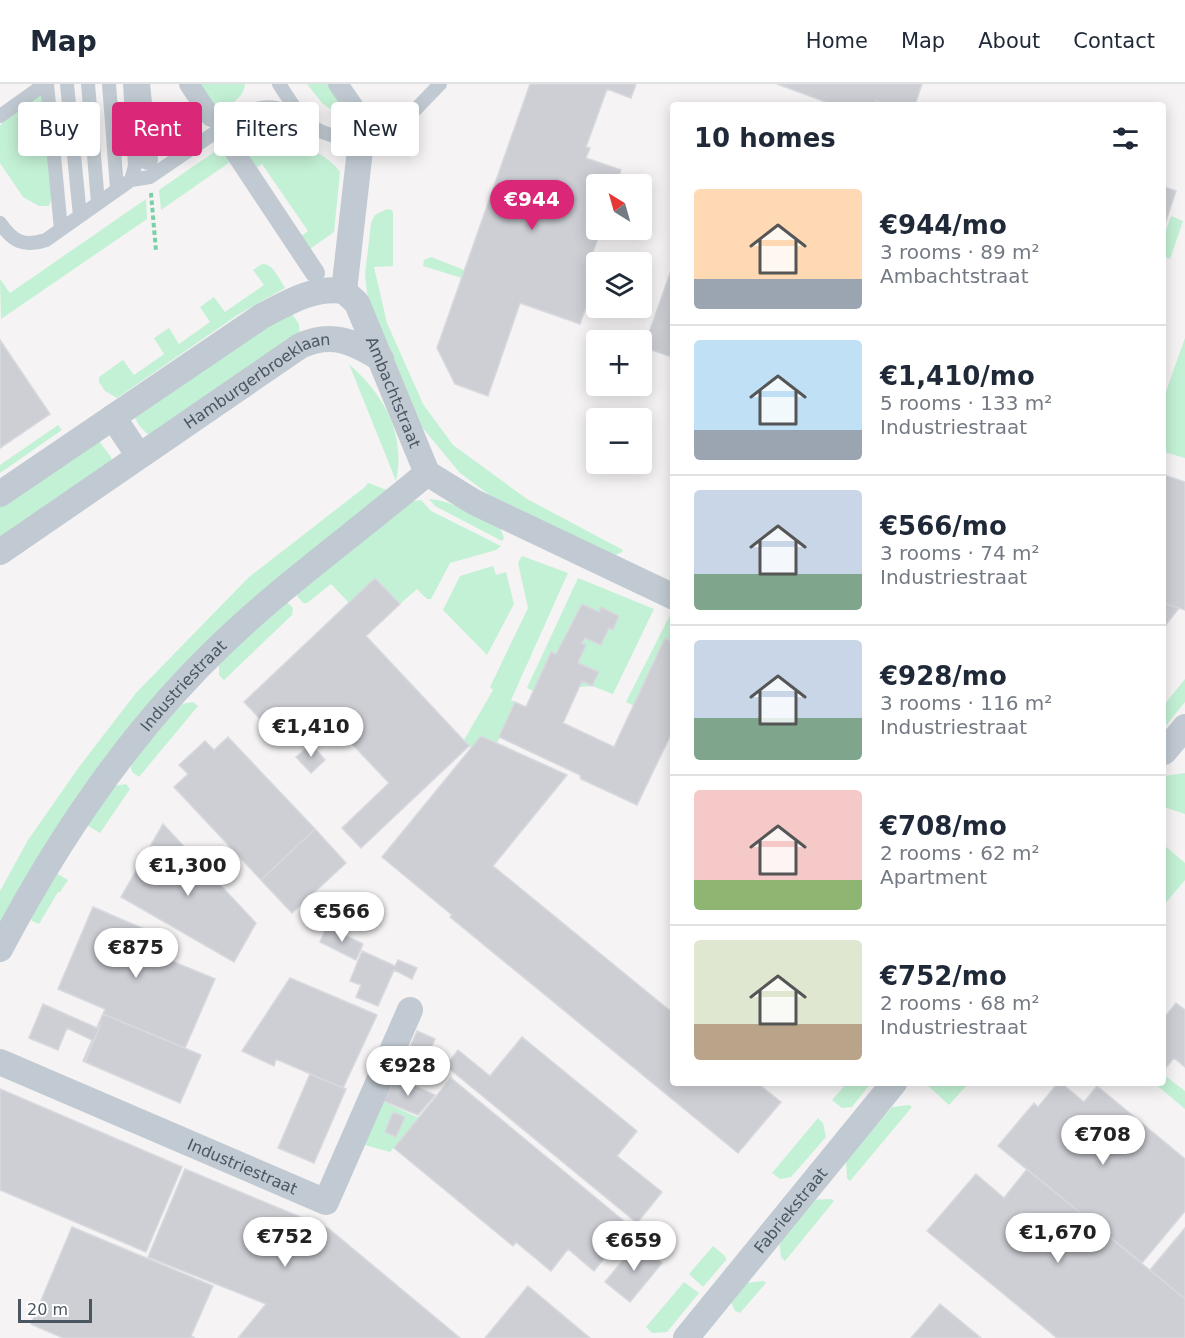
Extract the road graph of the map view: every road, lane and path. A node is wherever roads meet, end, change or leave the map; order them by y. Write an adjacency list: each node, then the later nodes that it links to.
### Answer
1 (46, 84): 14 (lane); 25 (lane)
2 (68, 84): 23 (lane)
3 (88, 84): 22 (lane)
4 (109, 84): 21 (lane)
5 (130, 84): 20 (lane)
6 (140, 84): 19 (street)
7 (189, 84): 15 (street)
8 (279, 84): 11 (lane)
9 (338, 84): 12 (street)
10 (440, 84): 13 (lane)
11 (291, 102)
12 (347, 102)
13 (419, 106)
14 (0, 116)
15 (211, 117)
16 (214, 130): 19 (lane)
17 (238, 156): 27 (street)
18 (359, 156): 28 (street)
19 (149, 168): 20 (lane); 26 (path)
20 (131, 180): 21 (lane)
21 (117, 189): 22 (lane)
22 (98, 203): 23 (lane)
23 (80, 216): 25 (lane)
24 (0, 223): 25 (lane)
25 (61, 230)
26 (156, 251)
27 (311, 261)
28 (344, 291): 29 (street, Ambachtstraat); 30 (street)
29 (381, 359): 31 (street, Hamburgerbroeklaan); 32 (street, Ambachtstraat)
30 (113, 417): 31 (street); 33 (street)
31 (139, 456): 34 (street, Hamburgerbroeklaan)
32 (427, 473): 35 (street); 38 (street, Industriestraat)
33 (0, 494)
34 (0, 552)
35 (670, 595)
36 (1185, 727): 37 (street)
37 (1166, 750)
38 (0, 949)
39 (410, 1010): 40 (street, Industriestraat)
40 (0, 1062)
41 (892, 1086): 42 (street, Fabriekstraat)
42 (686, 1338)

